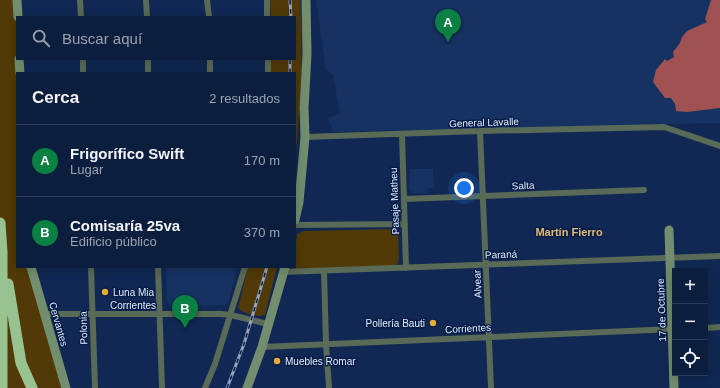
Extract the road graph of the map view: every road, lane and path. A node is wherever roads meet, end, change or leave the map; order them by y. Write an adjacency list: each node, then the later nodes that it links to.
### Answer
1 (17, 0): 7 (street)
2 (80, 0): 8 (street)
3 (146, 0): 9 (street)
4 (207, 0): 10 (street)
5 (267, 0): 11 (street)
6 (306, 0): 24 (street)
7 (18, 16)
8 (81, 16)
9 (147, 16)
10 (209, 16)
11 (267, 16)
12 (20, 60): 17 (street)
13 (83, 60): 18 (street)
14 (148, 60): 19 (street)
15 (210, 60): 20 (street)
16 (268, 60): 21 (street)
17 (20, 72)
18 (83, 72)
19 (148, 72)
20 (210, 72)
21 (268, 72)
22 (480, 131): 23 (street, General Lavalle); 25 (street, General Lavalle); 27 (street, Alvear)
23 (402, 134): 24 (street, General Lavalle); 28 (street, Pasaje Matheu)
24 (305, 137): 29 (street)
25 (720, 146)
26 (644, 190): 27 (street, Salta)
27 (483, 197): 28 (street, Salta); 37 (street, Alvear)
28 (404, 199): 31 (street, Pasaje Matheu)
29 (296, 214)
30 (0, 223): 34 (highway)
31 (404, 224): 32 (street); 42 (street, Pasaje Matheu)
32 (296, 225)
33 (669, 230): 36 (street, 17 de Octubre)
34 (2, 252): 58 (highway); 59 (highway)
35 (720, 256): 36 (street, Paraná)
36 (671, 258): 37 (street, Paraná); 45 (street, 17 de Octubre)
37 (486, 265): 42 (street, Paraná); 54 (street, Alvear)
38 (31, 268): 46 (street, Cervantes)
39 (91, 268): 47 (street, Polonia)
40 (158, 268): 48 (street)
41 (245, 268): 49 (street)
42 (406, 268): 44 (street, Paraná)
43 (284, 270): 44 (street, Paraná); 50 (street)
44 (324, 271): 56 (street)
45 (673, 304)
46 (44, 314): 47 (street, Corrientes); 60 (street, Cervantes)
47 (93, 315): 48 (street, Corrientes); 61 (street, Polonia)
48 (159, 315): 49 (street, Corrientes); 62 (street)
49 (231, 315): 50 (street, Corrientes); 63 (street)
50 (268, 324): 57 (street)
51 (720, 327): 52 (street)
52 (708, 328)
53 (672, 329): 54 (street, Corrientes)
54 (489, 337): 56 (street, Corrientes); 66 (street, Alvear)
55 (674, 340): 67 (street, 17 de Octubre)
56 (326, 344): 57 (street, Corrientes); 65 (street)
57 (262, 347): 64 (street)
58 (2, 388)
59 (32, 388)
60 (66, 388)
61 (95, 388)
62 (162, 388)
63 (205, 388)
64 (247, 388)
65 (329, 388)
66 (492, 388)
67 (674, 388)

